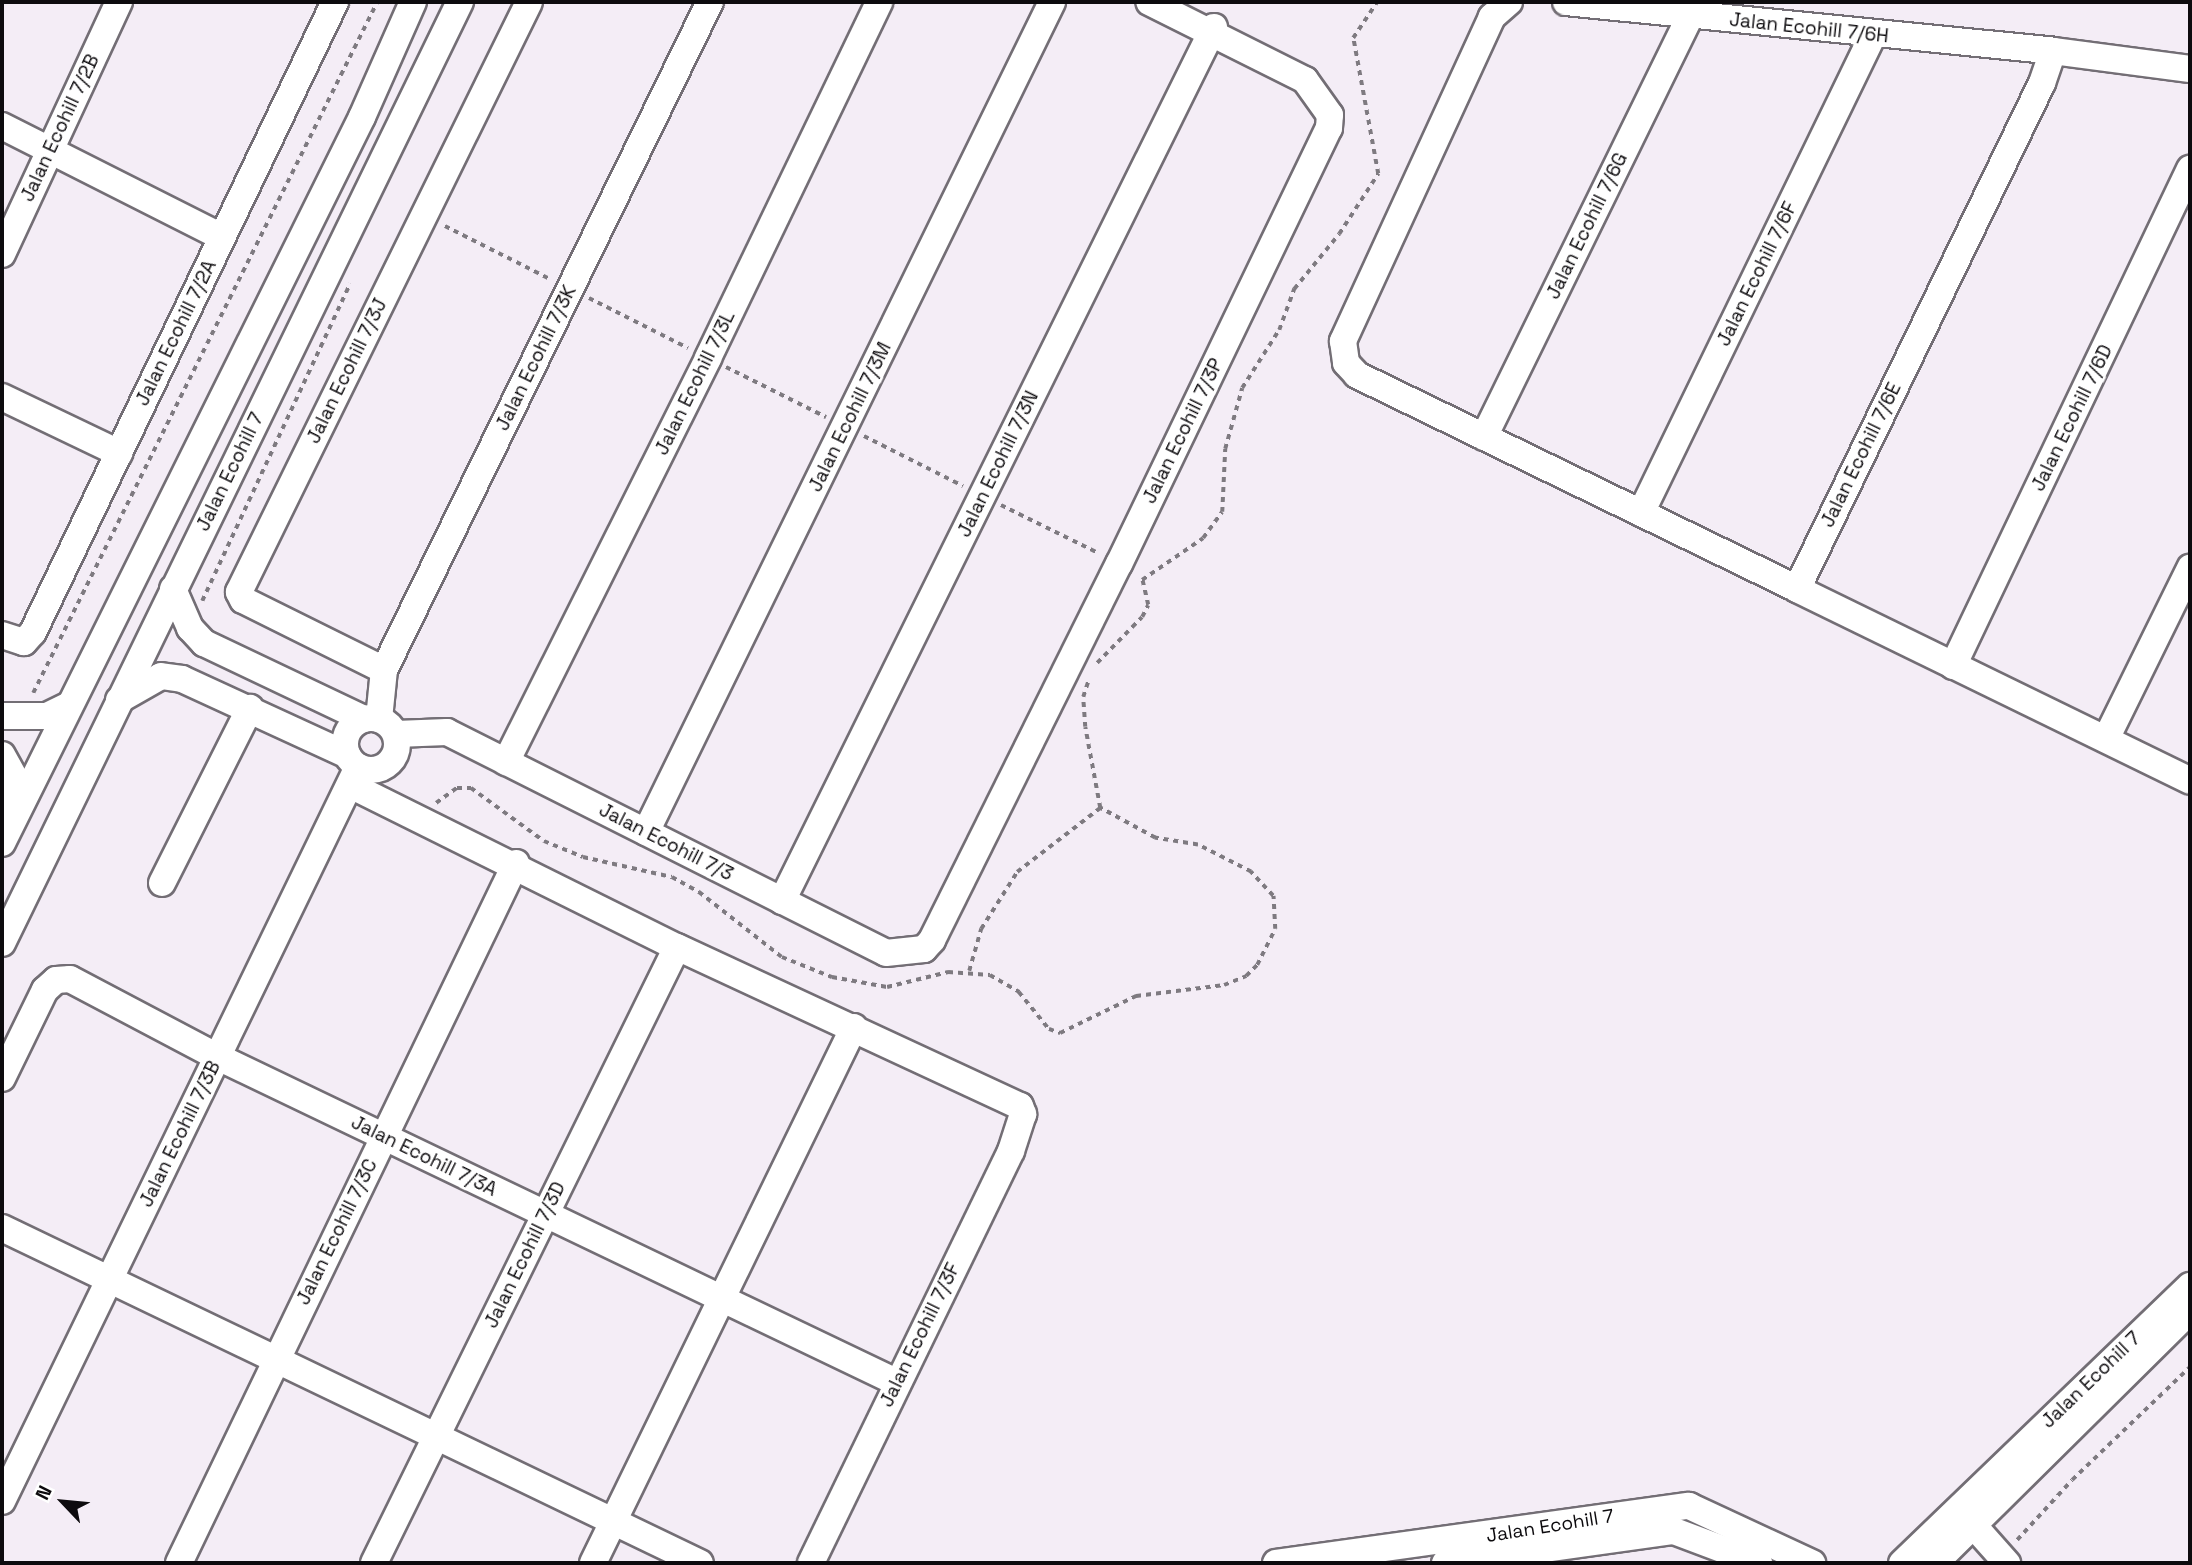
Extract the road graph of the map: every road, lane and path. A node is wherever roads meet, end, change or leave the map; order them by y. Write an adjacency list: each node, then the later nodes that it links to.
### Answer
1 (119, 2): 20 (street, Jalan Ecohill 7/2B)
2 (335, 2): 23 (street, Jalan Ecohill 7/2A)
3 (376, 2): 46 (path)
4 (413, 2): 44 (street, Jalan Ecohill 7)
5 (460, 2): 37 (street, Jalan Ecohill 7)
6 (529, 2): 22 (street, Jalan Ecohill 7/3J)
7 (710, 2): 26 (street, Jalan Ecohill 7/3K)
8 (878, 2): 27 (street, Jalan Ecohill 7/3L)
9 (1052, 2): 29 (street, Jalan Ecohill 7/3M)
10 (1149, 2): 15 (street, Jalan Ecohill 7/3P)
11 (1377, 2): 36 (path)
12 (1509, 2): 30 (street)
13 (1566, 2): 14 (street, Jalan Ecohill 7/6H)
14 (1690, 16): 16 (street, Jalan Ecohill 7/6H); 30 (street, Jalan Ecohill 7/6G)
15 (1213, 30): 32 (street, Jalan Ecohill 7/3N); 34 (street, Jalan Ecohill 7/3P)
16 (1873, 35): 17 (street, Jalan Ecohill 7/6H); 33 (street, Jalan Ecohill 7/6F)
17 (2053, 51): 18 (street); 38 (street, Jalan Ecohill 7/6E)
18 (2190, 69)
19 (2, 126): 20 (street)
20 (50, 150): 23 (street); 24 (street, Jalan Ecohill 7/2B)
21 (2190, 169): 41 (street, Jalan Ecohill 7/6D)
22 (424, 215): 26 (path); 42 (street, Jalan Ecohill 7/3J)
23 (222, 237): 31 (street, Jalan Ecohill 7/2A)
24 (2, 254)
25 (353, 278): 39 (path)
26 (570, 289): 27 (path); 42 (street, Jalan Ecohill 7/3K)
27 (708, 358): 29 (path); 50 (street, Jalan Ecohill 7/3L)
28 (2, 397): 31 (street)
29 (845, 427): 32 (path); 54 (street, Jalan Ecohill 7/3M)
30 (1484, 437): 33 (street)
31 (119, 453): 40 (street, Jalan Ecohill 7/2A)
32 (982, 496): 34 (path); 58 (street, Jalan Ecohill 7/3N)
33 (1641, 513): 38 (street)
34 (1120, 562): 36 (path); 59 (street, Jalan Ecohill 7/3P)
35 (2190, 568): 48 (street)
36 (1142, 580): 62 (path)
37 (173, 589): 39 (street, Jalan Ecohill 7/3); 43 (street, Jalan Ecohill 7)
38 (1797, 589): 41 (street)
39 (190, 628): 47 (street, Jalan Ecohill 7/3)
40 (2, 635)
41 (1953, 666): 48 (street)
42 (384, 670): 47 (street, Jalan Ecohill 7/3K)
43 (119, 700): 45 (street); 60 (street, Jalan Ecohill 7)
44 (70, 705): 46 (street); 53 (street, Jalan Ecohill 7)
45 (250, 708): 51 (street); 57 (street)
46 (11, 717)
47 (380, 724): 50 (street, Jalan Ecohill 7/3); 51 (street); 51 (street)
48 (2106, 739): 52 (street)
49 (2, 755): 53 (street)
50 (506, 762): 54 (street, Jalan Ecohill 7/3)
51 (352, 769): 56 (street); 64 (street, Jalan Ecohill 7/3B)
52 (2190, 780)
53 (17, 813): 55 (street, Jalan Ecohill 7)
54 (646, 832): 58 (street, Jalan Ecohill 7/3)
55 (2, 844)
56 (516, 863): 61 (street); 66 (street, Jalan Ecohill 7/3C)
57 (162, 883)
58 (782, 901): 59 (street, Jalan Ecohill 7/3)
59 (932, 940)
60 (2, 943)
61 (677, 947): 63 (street); 67 (street, Jalan Ecohill 7/3D)
62 (969, 971)
63 (854, 1027): 71 (street); 75 (street, Jalan Ecohill 7/3F)
64 (218, 1057): 65 (street, Jalan Ecohill 7/3A); 66 (street, Jalan Ecohill 7/3A); 69 (street, Jalan Ecohill 7/3B)
65 (2, 1077)
66 (384, 1137): 67 (street, Jalan Ecohill 7/3A); 73 (street, Jalan Ecohill 7/3C)
67 (545, 1214): 71 (street, Jalan Ecohill 7/3A); 76 (street, Jalan Ecohill 7/3D)
68 (2, 1228): 69 (street)
69 (109, 1281): 73 (street); 77 (street, Jalan Ecohill 7/3B)
70 (2190, 1286): 90 (street, Jalan Ecohill 7)
71 (722, 1298): 75 (street, Jalan Ecohill 7/3A); 78 (street)
72 (2190, 1311): 79 (street)
73 (275, 1361): 76 (street); 81 (street, Jalan Ecohill 7/3C)
74 (2190, 1367): 80 (path)
75 (896, 1382): 85 (street, Jalan Ecohill 7/3F)
76 (436, 1437): 78 (street); 82 (street, Jalan Ecohill 7/3D)
77 (2, 1501)
78 (613, 1521): 83 (street); 84 (street)
79 (1973, 1526): 91 (street); 92 (street)
80 (2009, 1533)
81 (178, 1563)
82 (374, 1563)
83 (593, 1563)
84 (700, 1563)
85 (811, 1563)
86 (1276, 1563): 89 (street, Jalan Ecohill 7)
87 (1445, 1563): 88 (street)
88 (1759, 1563)
89 (1812, 1563)
90 (1902, 1563)
91 (1935, 1563)
92 (2007, 1563)

